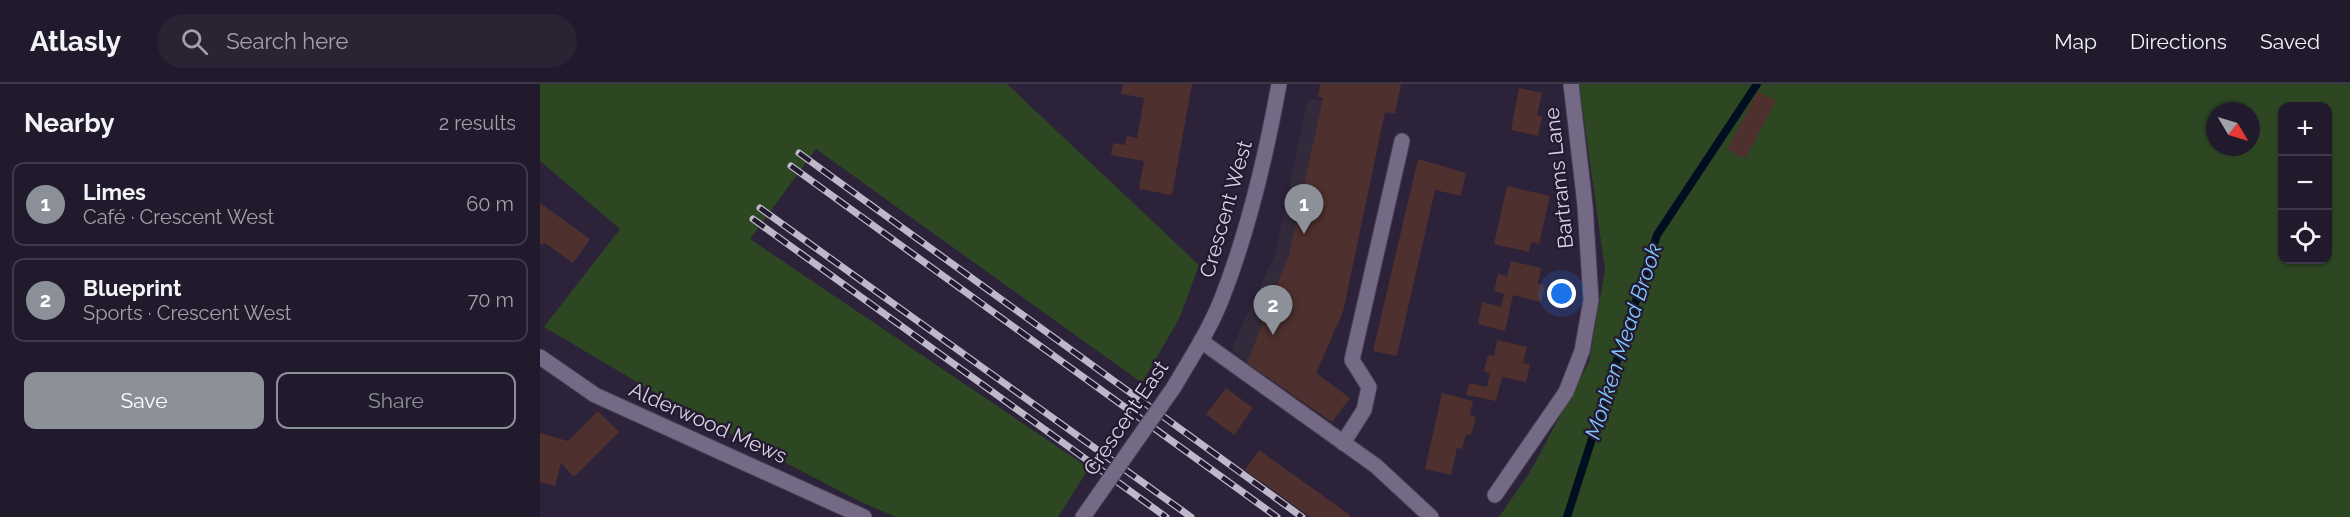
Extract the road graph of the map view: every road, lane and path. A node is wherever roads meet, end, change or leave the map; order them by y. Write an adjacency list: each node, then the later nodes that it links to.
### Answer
1 (1279, 84): 4 (street, Crescent West)
2 (1570, 84): 7 (street, Bartrams Lane)
3 (1402, 141): 6 (street)
4 (1200, 341): 6 (street); 8 (street, Crescent East, bridge)
5 (540, 357): 9 (street, Alderwood Mews)
6 (1343, 443): 10 (street)
7 (1495, 495)
8 (1087, 512)
9 (864, 517)
10 (1431, 517)

